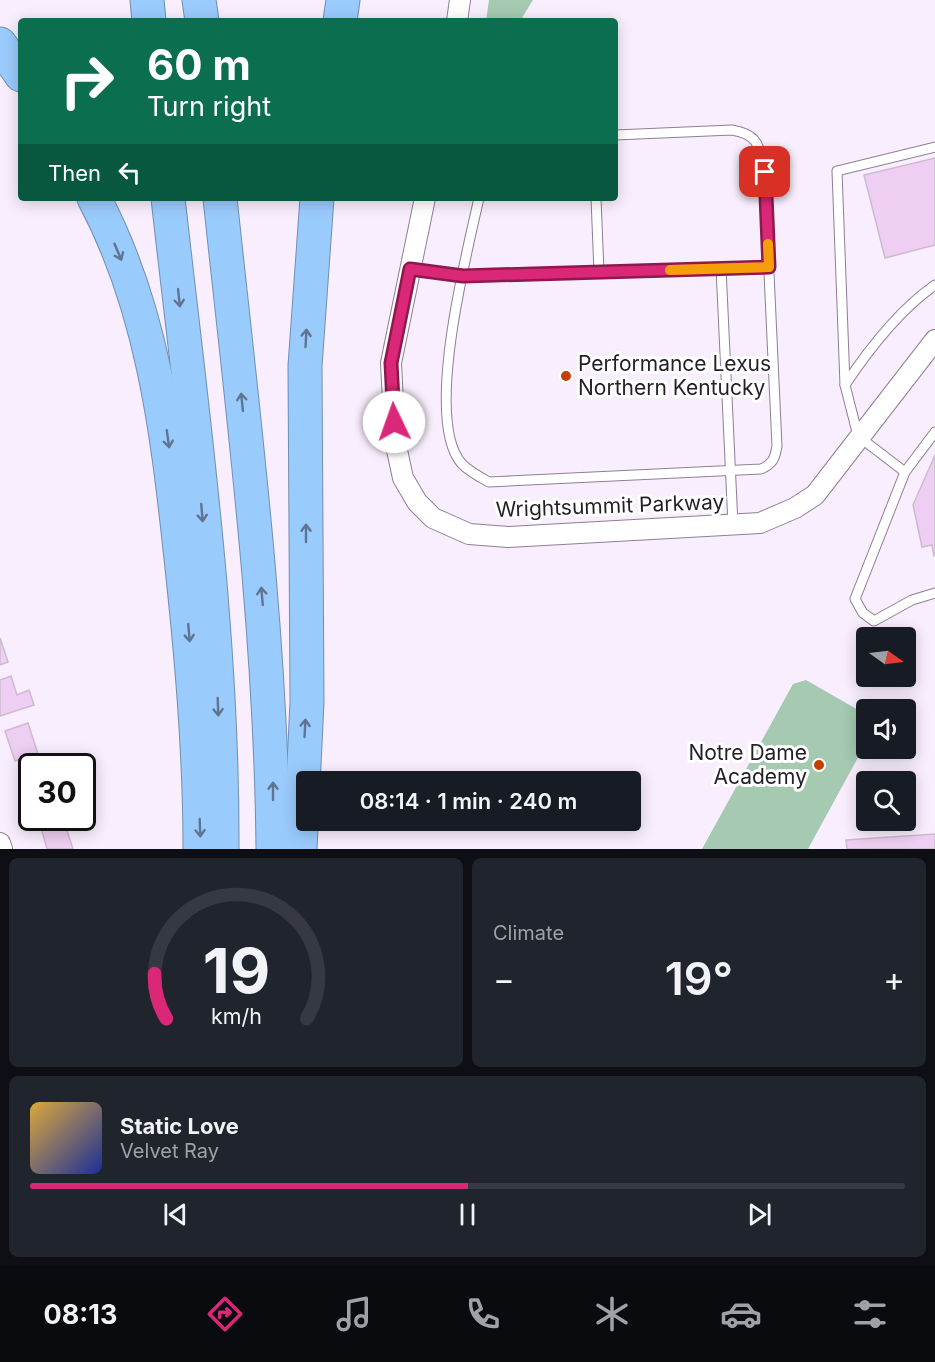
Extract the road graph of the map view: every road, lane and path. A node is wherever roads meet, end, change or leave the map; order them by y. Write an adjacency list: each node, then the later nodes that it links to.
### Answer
1 (147, 0): 5 (highway)
2 (200, 0): 6 (highway)
3 (343, 0): 7 (highway)
4 (459, 0): 8 (street)
5 (149, 18)
6 (202, 18)
7 (340, 18)
8 (457, 18)
9 (0, 44): 10 (highway)
10 (18, 71)
11 (618, 135): 20 (lane)
12 (935, 147): 27 (lane)
13 (95, 201): 36 (highway, one-way to 36)
14 (168, 201): 37 (highway, one-way to 37)
15 (220, 201): 38 (highway, one-way to 15)
16 (316, 201): 39 (highway, one-way to 16)
17 (424, 201): 22 (street, Wrightsummit Parkway)
18 (478, 201): 24 (lane)
19 (596, 201): 23 (lane)
20 (769, 267): 21 (lane); 30 (lane)
21 (721, 268): 23 (lane); 30 (lane)
22 (410, 269): 24 (lane); 32 (street, Wrightsummit Parkway)
23 (599, 272): 24 (lane)
24 (463, 276): 30 (lane)
25 (935, 285): 27 (lane)
26 (935, 340): 29 (street, Wrightsummit Parkway)
27 (845, 385): 29 (lane)
28 (935, 432): 31 (lane)
29 (858, 436): 31 (lane); 32 (street, Wrightsummit Parkway)
30 (731, 471): 32 (lane)
31 (904, 472): 33 (lane)
32 (733, 525)
33 (935, 593)
34 (0, 843): 35 (street)
35 (2, 849)
36 (200, 849)
37 (222, 849)
38 (273, 849)
39 (300, 849)

